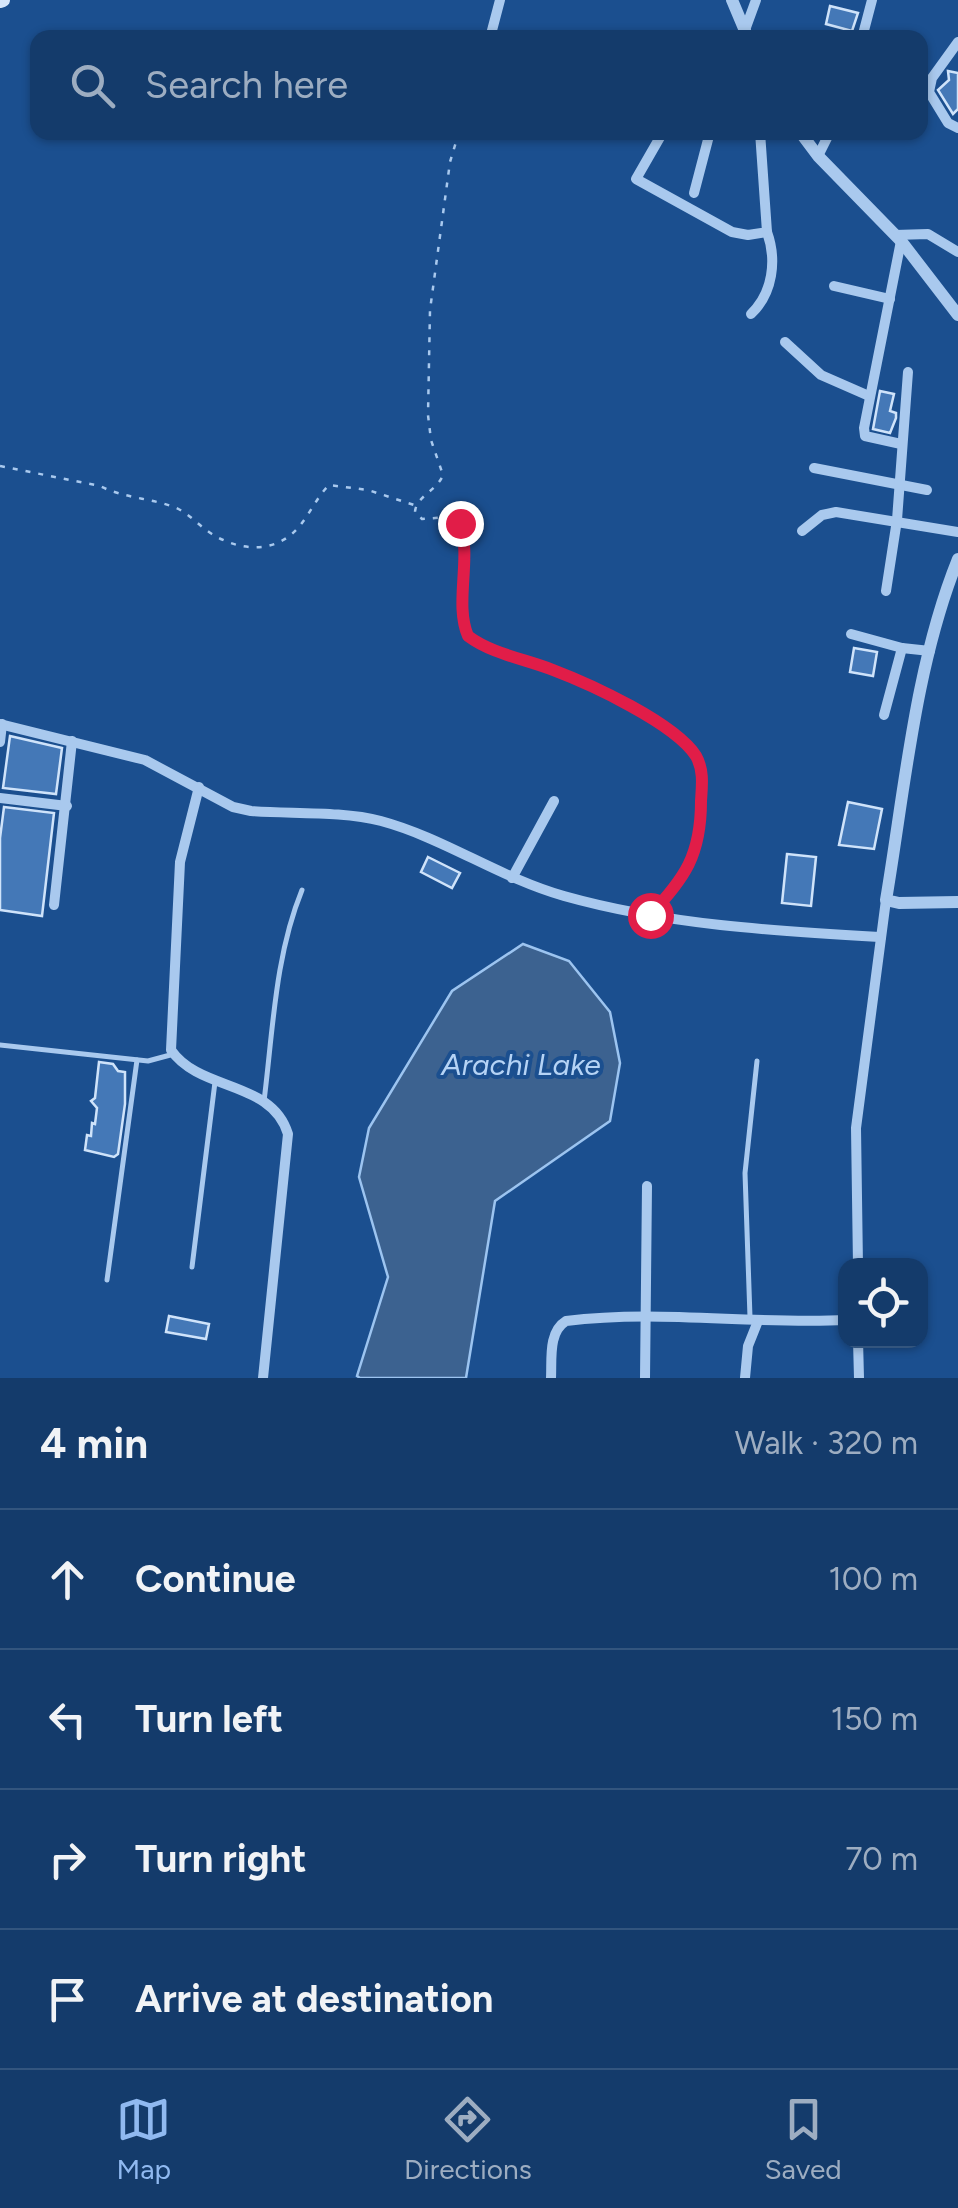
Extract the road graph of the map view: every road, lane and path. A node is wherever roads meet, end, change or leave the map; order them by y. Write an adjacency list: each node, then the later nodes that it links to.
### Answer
1 (500, 0): 5 (street)
2 (732, 0): 6 (street)
3 (756, 0): 7 (street)
4 (872, 0): 8 (street)
5 (492, 30)
6 (745, 30)
7 (748, 30)
8 (864, 30)
9 (958, 42): 10 (street)
10 (958, 128)
11 (457, 140): 34 (path)
12 (658, 140): 19 (street)
13 (708, 140): 18 (street)
14 (760, 140): 19 (street)
15 (806, 140): 17 (street)
16 (826, 140): 17 (street)
17 (818, 156): 20 (street)
18 (694, 193)
19 (767, 232): 24 (street)
20 (898, 238): 21 (street); 23 (street); 25 (street)
21 (958, 252)
22 (834, 286): 23 (street)
23 (890, 299): 28 (street)
24 (750, 314)
25 (958, 315)
26 (785, 342): 28 (street)
27 (908, 372): 29 (street)
28 (869, 396): 29 (street)
29 (902, 444): 32 (street)
30 (0, 466): 34 (path)
31 (814, 468): 32 (street)
32 (899, 484): 33 (street); 35 (street)
33 (927, 490)
34 (415, 506): 57 (path)
35 (897, 520): 36 (street); 37 (street); 39 (street)
36 (802, 530)
37 (958, 532)
38 (958, 559): 40 (street)
39 (886, 591)
40 (952, 591): 43 (street)
41 (851, 634): 42 (street)
42 (902, 648): 43 (street); 44 (street)
43 (930, 651): 54 (street)
44 (884, 715)
45 (1, 724): 46 (street); 47 (street)
46 (72, 740): 48 (street); 51 (street)
47 (0, 742)
48 (200, 787): 52 (street); 60 (street)
49 (0, 798): 51 (street)
50 (554, 801): 52 (street)
51 (67, 806): 56 (street)
52 (512, 878): 57 (street)
53 (302, 890): 64 (lane)
54 (886, 900): 55 (street); 58 (street)
55 (958, 902)
56 (54, 905)
57 (650, 915): 58 (street)
58 (881, 936): 66 (street)
59 (0, 1045): 61 (lane)
60 (174, 1054): 61 (lane); 63 (street)
61 (138, 1060): 68 (lane)
62 (757, 1061): 70 (lane)
63 (216, 1079): 64 (street); 67 (lane)
64 (264, 1101): 73 (street)
65 (646, 1186): 69 (street)
66 (858, 1258)
67 (192, 1267)
68 (107, 1280)
69 (645, 1317): 70 (street); 74 (street); 75 (street)
70 (754, 1320): 71 (street); 76 (street)
71 (838, 1320)
72 (858, 1348): 77 (street)
73 (263, 1378)
74 (551, 1378)
75 (644, 1378)
76 (744, 1378)
77 (859, 1378)

